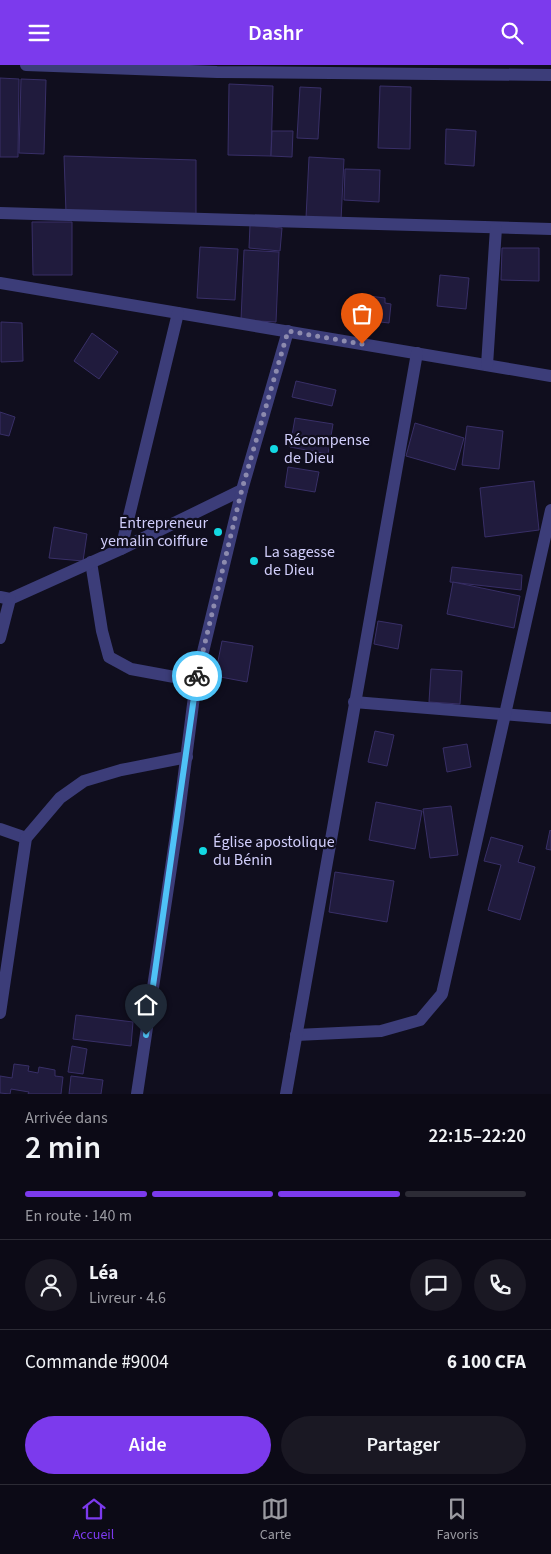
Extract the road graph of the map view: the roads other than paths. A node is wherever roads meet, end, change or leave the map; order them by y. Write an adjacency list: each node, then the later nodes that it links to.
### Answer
1 (26, 65): 2 (street)
2 (551, 75)
3 (0, 213): 4 (street)
4 (496, 228): 5 (street); 10 (street)
5 (551, 229)
6 (0, 283): 7 (street)
7 (178, 313): 8 (street); 14 (street)
8 (288, 331): 9 (street); 12 (street)
9 (417, 353): 10 (street); 19 (street)
10 (487, 365): 11 (street)
11 (551, 376)
12 (242, 489): 14 (street); 18 (street)
13 (551, 509): 20 (street)
14 (121, 549): 15 (street)
15 (91, 563): 16 (street); 18 (street)
16 (5, 598): 17 (street)
17 (0, 638)
18 (196, 681): 22 (street)
19 (354, 702): 20 (street); 26 (street)
20 (504, 715): 21 (street); 26 (street)
21 (551, 718)
22 (187, 757): 24 (street); 27 (street)
23 (0, 829): 24 (street)
24 (26, 837): 25 (street)
25 (0, 1013)
26 (296, 1035): 28 (street)
27 (137, 1094)
28 (286, 1094)

